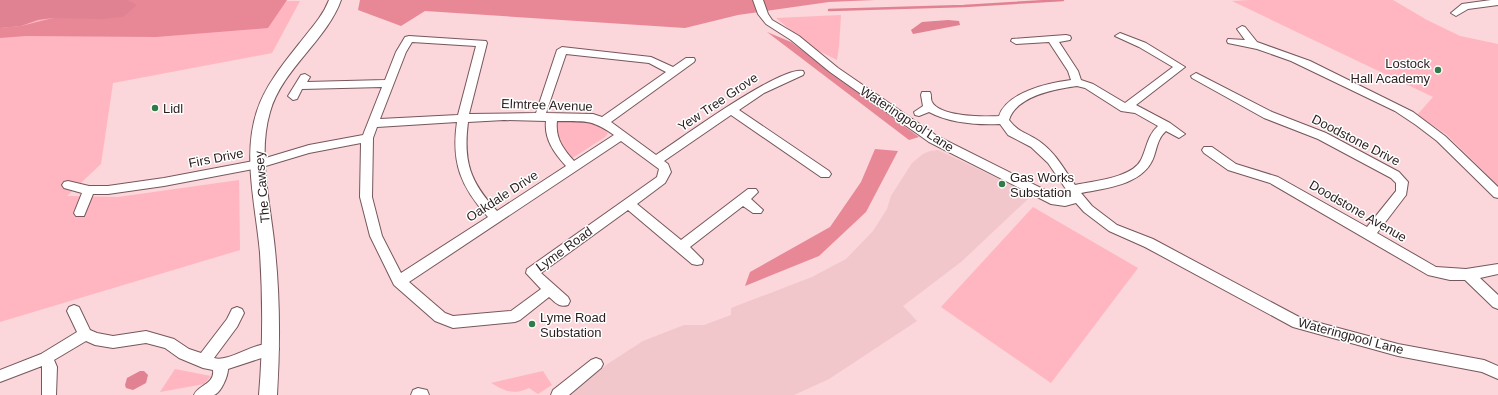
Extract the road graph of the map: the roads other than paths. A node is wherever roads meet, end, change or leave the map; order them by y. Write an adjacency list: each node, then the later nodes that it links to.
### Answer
1 (335, 0): 36 (street, The Cawsey)
2 (758, 0): 41 (street, Wateringpool Lane)
3 (1498, 2): 4 (street)
4 (1456, 13)
5 (1242, 29): 11 (street)
6 (1120, 36): 21 (street)
7 (1066, 38): 8 (street)
8 (1052, 39): 9 (street); 16 (street)
9 (1016, 41)
10 (1232, 41): 11 (street)
11 (1253, 44): 42 (street)
12 (690, 60): 13 (street)
13 (674, 72): 24 (street); 28 (street)
14 (799, 73): 22 (street, Yew Tree Grove)
15 (1196, 76): 48 (street, Doodstone Drive)
16 (1077, 82): 21 (street); 27 (street)
17 (389, 83): 19 (street); 26 (street, Lyme Road); 29 (street, Lyme Road)
18 (926, 95): 20 (street)
19 (293, 96)
20 (930, 107): 23 (street); 27 (street)
21 (1125, 108): 30 (street)
22 (731, 110): 35 (street, Yew Tree Grove); 38 (street)
23 (919, 112)
24 (540, 116): 25 (street, Elmtree Avenue); 26 (street, Elmtree Avenue)
25 (552, 116): 28 (street, Elmtree Avenue); 37 (street)
26 (462, 120): 29 (street, Elmtree Avenue); 47 (street)
27 (1003, 120): 41 (street, Wateringpool Lane)
28 (603, 122): 32 (street, Elmtree Avenue)
29 (374, 123): 33 (street, Lyme Road)
30 (1166, 126): 31 (street); 41 (street, Wateringpool Lane)
31 (1179, 134)
32 (621, 136): 35 (street, Elmtree Avenue); 37 (street, Oakdale Drive)
33 (367, 138): 36 (street, Firs Drive); 53 (street, Lyme Road)
34 (1208, 150): 48 (street, Doodstone Avenue)
35 (656, 161): 43 (street, Elmtree Avenue)
36 (259, 164): 40 (street, Firs Drive); 60 (street, The Cawsey)
37 (573, 167): 47 (street, Oakdale Drive)
38 (825, 174)
39 (68, 185): 40 (street, Firs Drive)
40 (89, 190): 46 (street)
41 (1075, 194): 65 (street, Wateringpool Lane)
42 (1498, 194)
43 (640, 195): 44 (street, Lyme Road)
44 (628, 203): 49 (street); 54 (street, Lyme Road)
45 (757, 210): 49 (street)
46 (80, 214)
47 (496, 217): 53 (street, Oakdale Drive)
48 (1368, 234): 52 (street, Doodstone Avenue)
49 (681, 247): 50 (street)
50 (697, 260)
51 (1498, 269): 52 (street, Doodstone Avenue)
52 (1469, 275): 56 (street)
53 (399, 281): 54 (street, Lyme Road)
54 (550, 289): 55 (street)
55 (563, 301)
56 (1498, 303)
57 (74, 311): 59 (street)
58 (237, 313): 62 (street)
59 (85, 334): 61 (street); 62 (street)
60 (272, 349): 64 (street); 69 (street, The Cawsey)
61 (46, 358): 66 (street); 67 (street)
62 (204, 362): 64 (street)
63 (596, 364): 72 (street)
64 (220, 366): 68 (street)
65 (1498, 373)
66 (0, 376)
67 (49, 395)
68 (201, 395)
69 (268, 395)
70 (418, 395): 71 (street)
71 (422, 395)
72 (558, 395)

